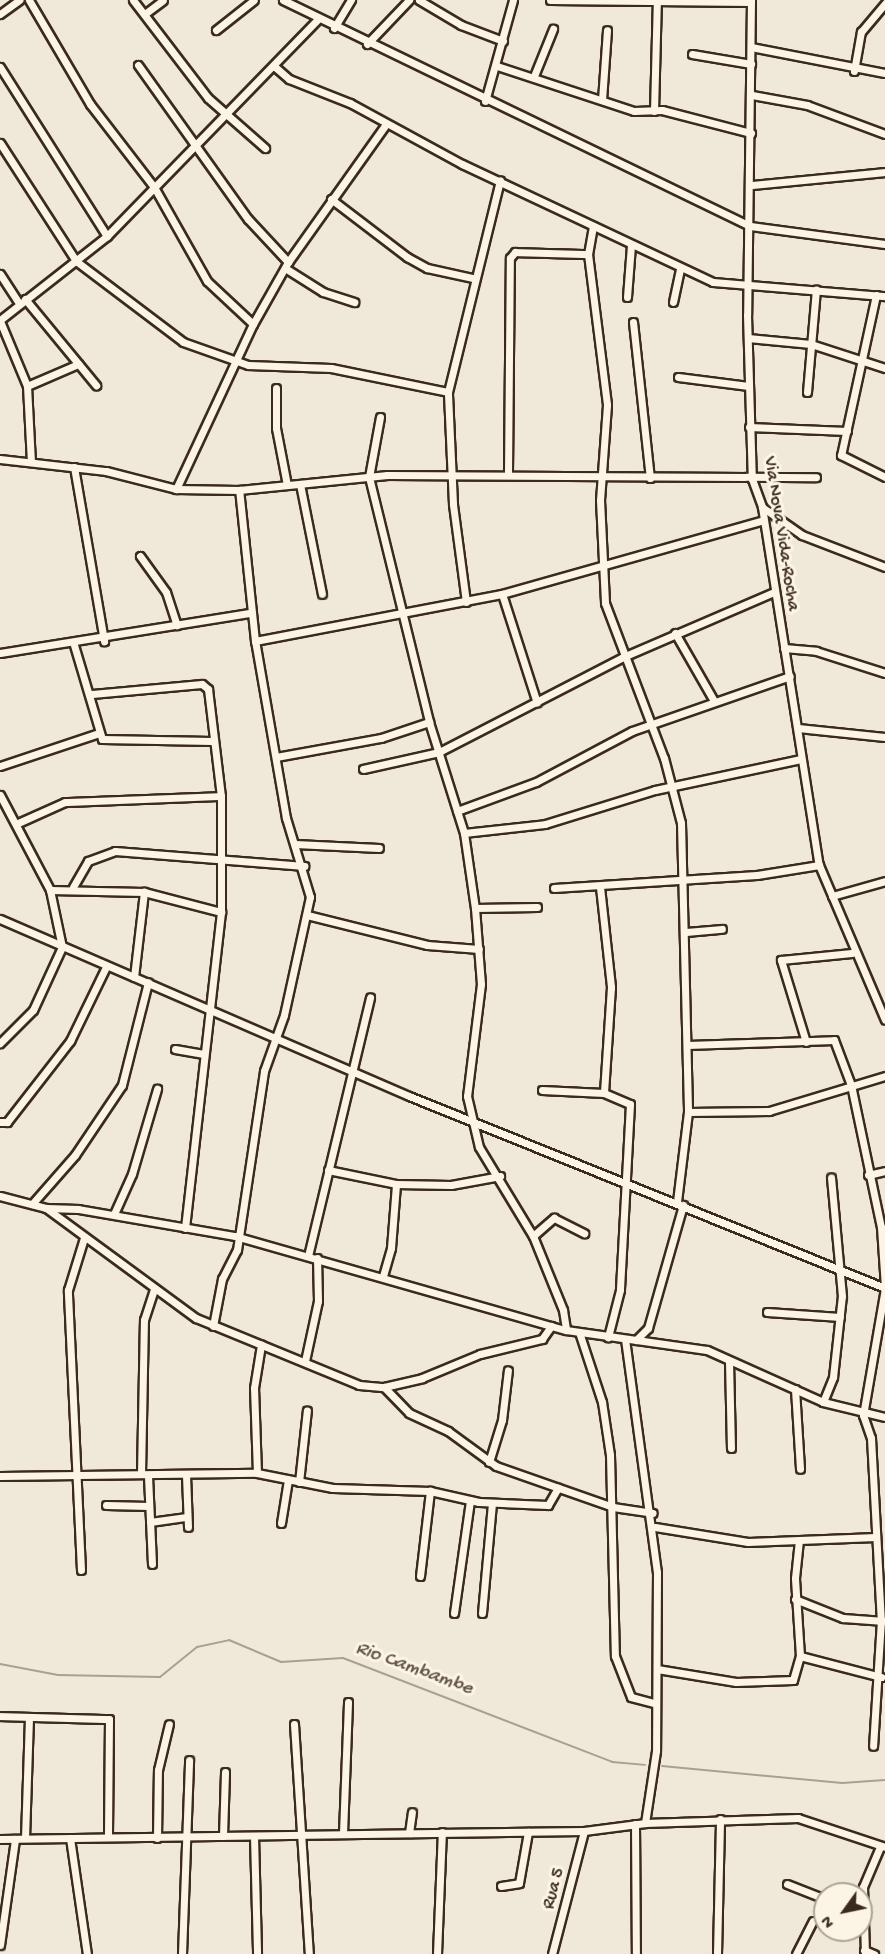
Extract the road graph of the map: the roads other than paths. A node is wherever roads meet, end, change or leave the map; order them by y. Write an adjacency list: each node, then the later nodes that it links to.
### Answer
1 (19, 0): 15 (street)
2 (28, 0): 48 (street)
3 (133, 0): 16 (street)
4 (163, 0): 16 (street)
5 (254, 0): 19 (street)
6 (283, 0): 17 (street)
7 (351, 0): 18 (street)
8 (409, 0): 23 (street)
9 (419, 0): 22 (street)
10 (513, 0): 22 (street)
11 (549, 0): 13 (street)
12 (751, 1): 13 (street); 24 (street, Via Nova Vida-Rocha)
13 (657, 2): 37 (street)
14 (885, 3): 31 (street)
15 (0, 14)
16 (146, 14): 38 (street)
17 (318, 19): 18 (street); 28 (street)
18 (334, 28): 23 (street)
19 (216, 30)
20 (553, 30): 33 (street)
21 (608, 30): 35 (street)
22 (503, 41): 29 (street)
23 (367, 44): 36 (street)
24 (751, 47): 26 (street, Via Nova Vida-Rocha); 31 (street)
25 (692, 54): 26 (street)
26 (751, 64): 34 (street, Via Nova Vida-Rocha)
27 (138, 65): 43 (street)
28 (274, 66): 38 (street); 39 (street)
29 (497, 66): 33 (street); 36 (street)
30 (0, 67): 52 (street)
31 (854, 71): 32 (street)
32 (885, 73)
33 (534, 76): 35 (street)
34 (752, 95): 40 (street, Via Nova Vida-Rocha); 41 (street)
35 (602, 100): 37 (street)
36 (485, 101): 51 (street)
37 (654, 111): 40 (street)
38 (225, 114): 43 (street); 44 (street)
39 (386, 124): 46 (street); 49 (street)
40 (751, 133): 47 (street, Via Nova Vida-Rocha)
41 (885, 134)
42 (0, 143): 56 (street)
43 (197, 143): 48 (street); 57 (street)
44 (265, 148)
45 (885, 172): 47 (street)
46 (500, 180): 50 (street); 60 (street)
47 (752, 185): 51 (street, Via Nova Vida-Rocha)
48 (154, 187): 52 (street); 71 (street)
49 (331, 199): 57 (street); 60 (street)
50 (593, 226): 54 (street); 55 (street)
51 (750, 226): 53 (street); 61 (street, Via Nova Vida-Rocha)
52 (107, 236): 56 (street)
53 (885, 244)
54 (631, 245): 58 (street); 65 (street)
55 (588, 255): 91 (street); 94 (street)
56 (76, 261): 66 (street); 75 (street)
57 (287, 265): 67 (street); 71 (street)
58 (680, 269): 61 (street); 68 (street)
59 (0, 274): 66 (street)
60 (472, 278): 83 (street)
61 (748, 285): 62 (street); 72 (street, Via Nova Vida-Rocha)
62 (816, 289): 63 (street); 73 (street)
63 (876, 295): 64 (street); 74 (street)
64 (885, 296)
65 (627, 297)
66 (22, 301): 69 (street); 76 (street)
67 (354, 302)
68 (673, 302)
69 (0, 321): 80 (street)
70 (633, 322): 97 (street)
71 (253, 324): 75 (street)
72 (748, 338): 73 (street); 81 (street, Via Nova Vida-Rocha)
73 (811, 344): 74 (street); 84 (street)
74 (862, 358): 77 (street); 87 (street)
75 (235, 361): 83 (street); 101 (street)
76 (78, 364): 79 (street); 80 (street)
77 (885, 368)
78 (678, 377): 81 (street)
79 (96, 385)
80 (27, 386): 89 (street)
81 (748, 386): 86 (street, Via Nova Vida-Rocha)
82 (276, 388): 100 (street)
83 (448, 392): 92 (street)
84 (807, 392)
85 (380, 417): 93 (street)
86 (749, 427): 87 (street); 98 (street, Via Nova Vida-Rocha)
87 (847, 431): 96 (street)
88 (0, 459): 89 (street)
89 (31, 462): 90 (street)
90 (74, 468): 101 (street); 116 (street)
91 (508, 473): 92 (street); 94 (street)
92 (453, 475): 93 (street); 111 (street)
93 (369, 477): 99 (street); 113 (street)
94 (603, 477): 97 (street); 106 (street)
95 (816, 477): 98 (street)
96 (885, 477)
97 (650, 478): 98 (street)
98 (752, 479): 103 (street, Via Nova Vida-Rocha)
99 (300, 484): 100 (street); 109 (street)
100 (287, 485): 102 (street)
101 (176, 489): 102 (street)
102 (239, 490): 112 (street)
103 (762, 507): 104 (street, Via Nova Vida-Rocha); 107 (street)
104 (763, 520): 106 (street); 108 (street, Via Nova Vida-Rocha)
105 (140, 556): 114 (street)
106 (603, 566): 110 (street); 121 (street)
107 (885, 567)
108 (774, 591): 115 (street); 119 (street, Via Nova Vida-Rocha)
109 (322, 594)
110 (502, 594): 111 (street); 126 (street)
111 (466, 602): 113 (street)
112 (251, 614): 114 (street); 117 (street)
113 (404, 616): 117 (street); 127 (street)
114 (177, 625): 116 (street)
115 (675, 633): 121 (street); 125 (street)
116 (104, 640): 118 (street)
117 (255, 641): 134 (street)
118 (74, 645): 120 (street); 124 (street)
119 (784, 648): 122 (street); 123 (street, Via Nova Vida-Rocha)
120 (0, 653)
121 (623, 657): 126 (street); 128 (street)
122 (885, 673)
123 (790, 676): 125 (street); 129 (street, Via Nova Vida-Rocha)
124 (92, 694): 130 (street); 132 (street)
125 (712, 699): 128 (street)
126 (537, 703): 133 (street)
127 (429, 722): 133 (street); 134 (street)
128 (651, 724): 138 (street); 141 (street)
129 (798, 728): 131 (street); 135 (street, Via Nova Vida-Rocha)
130 (99, 733): 132 (street); 136 (street)
131 (885, 737)
132 (212, 741): 140 (street)
133 (439, 752): 137 (street); 141 (street)
134 (276, 757): 144 (street)
135 (801, 759): 138 (street); 147 (street, Via Nova Vida-Rocha)
136 (0, 766)
137 (363, 769)
138 (672, 787): 143 (street); 149 (street)
139 (0, 795): 142 (street)
140 (221, 796): 142 (street); 146 (street)
141 (457, 811): 143 (street)
142 (18, 823): 154 (street)
143 (464, 833): 158 (street)
144 (295, 844): 145 (street); 148 (street)
145 (379, 848)
146 (222, 860): 148 (street); 151 (street); 159 (street)
147 (819, 865): 149 (street); 156 (street, Via Nova Vida-Rocha)
148 (304, 866): 160 (street)
149 (683, 881): 152 (street); 163 (street)
150 (885, 881): 156 (street)
151 (73, 887): 154 (street); 155 (street)
152 (600, 887): 153 (street); 184 (street)
153 (555, 888)
154 (50, 890): 164 (street)
155 (144, 892): 159 (street); 168 (street)
156 (832, 896): 166 (street, Via Nova Vida-Rocha)
157 (537, 907): 158 (street)
158 (475, 908): 165 (street)
159 (221, 912): 171 (street)
160 (307, 915): 165 (street); 173 (street)
161 (0, 919): 164 (street)
162 (722, 929): 163 (street)
163 (686, 932): 176 (street)
164 (62, 947): 167 (street); 174 (street)
165 (479, 949): 186 (street)
166 (852, 953): 172 (street, Via Nova Vida-Rocha); 175 (street)
167 (106, 967): 168 (street); 187 (street)
168 (134, 977): 169 (street)
169 (148, 982): 171 (street); 196 (street)
170 (370, 997): 179 (street)
171 (211, 1006): 173 (street); 178 (street)
172 (885, 1020)
173 (277, 1035): 179 (street); 203 (street)
174 (0, 1042)
175 (806, 1042): 176 (street); 181 (street)
176 (687, 1045): 185 (street)
177 (175, 1049): 178 (street)
178 (204, 1054): 201 (street)
179 (350, 1067): 186 (street); 188 (street)
180 (885, 1076): 181 (street)
181 (851, 1085): 185 (street); 190 (street)
182 (157, 1089): 199 (street)
183 (542, 1090): 184 (street)
184 (604, 1093): 194 (street)
185 (688, 1112): 197 (street)
186 (473, 1118): 191 (street); 194 (street)
187 (0, 1122)
188 (328, 1170): 193 (street); 206 (street)
189 (885, 1171): 190 (street)
190 (868, 1175): 200 (street)
191 (500, 1176): 193 (street); 204 (street)
192 (831, 1178): 208 (street)
193 (396, 1184): 209 (street)
194 (626, 1184): 197 (street); 218 (street)
195 (0, 1196): 196 (street)
196 (32, 1204): 198 (street)
197 (680, 1204): 208 (street); 220 (street)
198 (46, 1208): 199 (street); 205 (street)
199 (114, 1214): 201 (street)
200 (883, 1227): 210 (street)
201 (185, 1228): 203 (street)
202 (584, 1233): 204 (street)
203 (235, 1236): 206 (street); 214 (street)
204 (533, 1236): 216 (street)
205 (84, 1238): 211 (street); 234 (street)
206 (308, 1256): 207 (street)
207 (317, 1258): 209 (street); 222 (street)
208 (843, 1270): 210 (street); 213 (street)
209 (383, 1276): 215 (street)
210 (885, 1288): 229 (street)
211 (154, 1290): 214 (street); 236 (street)
212 (767, 1312): 213 (street)
213 (840, 1317): 227 (street)
214 (213, 1326): 221 (street)
215 (551, 1326): 216 (street); 225 (street)
216 (566, 1330): 217 (street)
217 (579, 1332): 218 (street); 247 (street)
218 (608, 1336): 219 (street)
219 (625, 1340): 220 (street); 248 (street)
220 (636, 1340): 223 (street)
221 (261, 1345): 222 (street); 235 (street)
222 (305, 1361): 225 (street)
223 (729, 1361): 226 (street); 231 (street)
224 (508, 1370): 232 (street)
225 (384, 1387): 232 (street)
226 (795, 1389): 227 (street); 233 (street)
227 (823, 1402): 229 (street)
228 (307, 1410): 240 (street)
229 (863, 1414): 230 (street); 254 (street)
230 (885, 1417)
231 (731, 1448)
232 (489, 1462): 241 (street)
233 (800, 1469)
234 (74, 1472): 236 (street); 238 (street); 258 (street)
235 (257, 1473): 237 (street); 239 (street)
236 (145, 1475): 237 (street); 246 (street)
237 (186, 1475): 249 (street)
238 (0, 1476)
239 (288, 1480): 240 (street); 251 (street)
240 (299, 1482): 242 (street)
241 (558, 1488): 244 (street); 247 (street)
242 (430, 1491): 243 (street); 259 (street)
243 (470, 1500): 244 (street); 261 (street)
244 (492, 1503): 262 (street)
245 (106, 1505): 246 (street)
246 (149, 1506): 250 (street)
247 (613, 1507): 248 (street); 268 (street)
248 (653, 1513): 253 (street)
249 (187, 1517): 250 (street); 252 (street)
250 (150, 1522): 256 (street)
251 (281, 1523)
252 (188, 1527)
253 (655, 1527): 255 (street); 265 (street)
254 (876, 1537): 255 (street); 257 (street)
255 (799, 1541): 260 (street)
256 (152, 1564)
257 (882, 1567): 263 (street)
258 (81, 1570)
259 (420, 1576)
260 (795, 1599): 263 (street); 264 (street)
261 (454, 1613)
262 (482, 1613)
263 (883, 1620): 266 (street)
264 (800, 1656): 265 (street); 266 (street)
265 (657, 1669): 268 (street)
266 (881, 1677): 273 (street)
267 (348, 1702): 283 (street)
268 (653, 1703): 278 (street)
269 (0, 1716): 270 (street)
270 (29, 1717): 289 (street); 290 (street)
271 (169, 1724): 292 (street)
272 (294, 1724): 285 (street)
273 (873, 1746)
274 (189, 1760): 286 (street)
275 (225, 1772): 287 (street)
276 (412, 1812): 284 (street)
277 (720, 1819): 278 (street); 295 (street); 310 (street)
278 (645, 1823): 279 (street)
279 (634, 1824): 280 (street); 309 (street)
280 (584, 1831): 282 (street); 308 (street, Rua 5)
281 (441, 1832): 282 (street); 284 (street); 307 (street)
282 (528, 1832): 298 (street)
283 (343, 1833): 284 (street); 285 (street)
284 (409, 1833)
285 (300, 1835): 288 (street); 306 (street)
286 (187, 1836): 287 (street); 292 (street); 304 (street)
287 (223, 1836): 288 (street)
288 (255, 1836): 305 (street)
289 (108, 1837): 291 (street); 292 (street)
290 (25, 1838): 291 (street); 294 (street)
291 (70, 1838): 303 (street)
292 (158, 1838)
293 (0, 1839): 294 (street)
294 (15, 1839): 301 (street)
295 (882, 1847): 296 (street)
296 (865, 1882)
297 (787, 1884): 299 (street)
298 (501, 1886)
299 (813, 1894)
300 (813, 1921): 311 (street)
301 (0, 1945)
302 (864, 1952): 312 (street)
303 (87, 1954)
304 (182, 1954)
305 (257, 1954)
306 (309, 1954)
307 (437, 1954)
308 (552, 1954)
309 (636, 1954)
310 (717, 1954)
311 (796, 1954)
312 (874, 1954)

